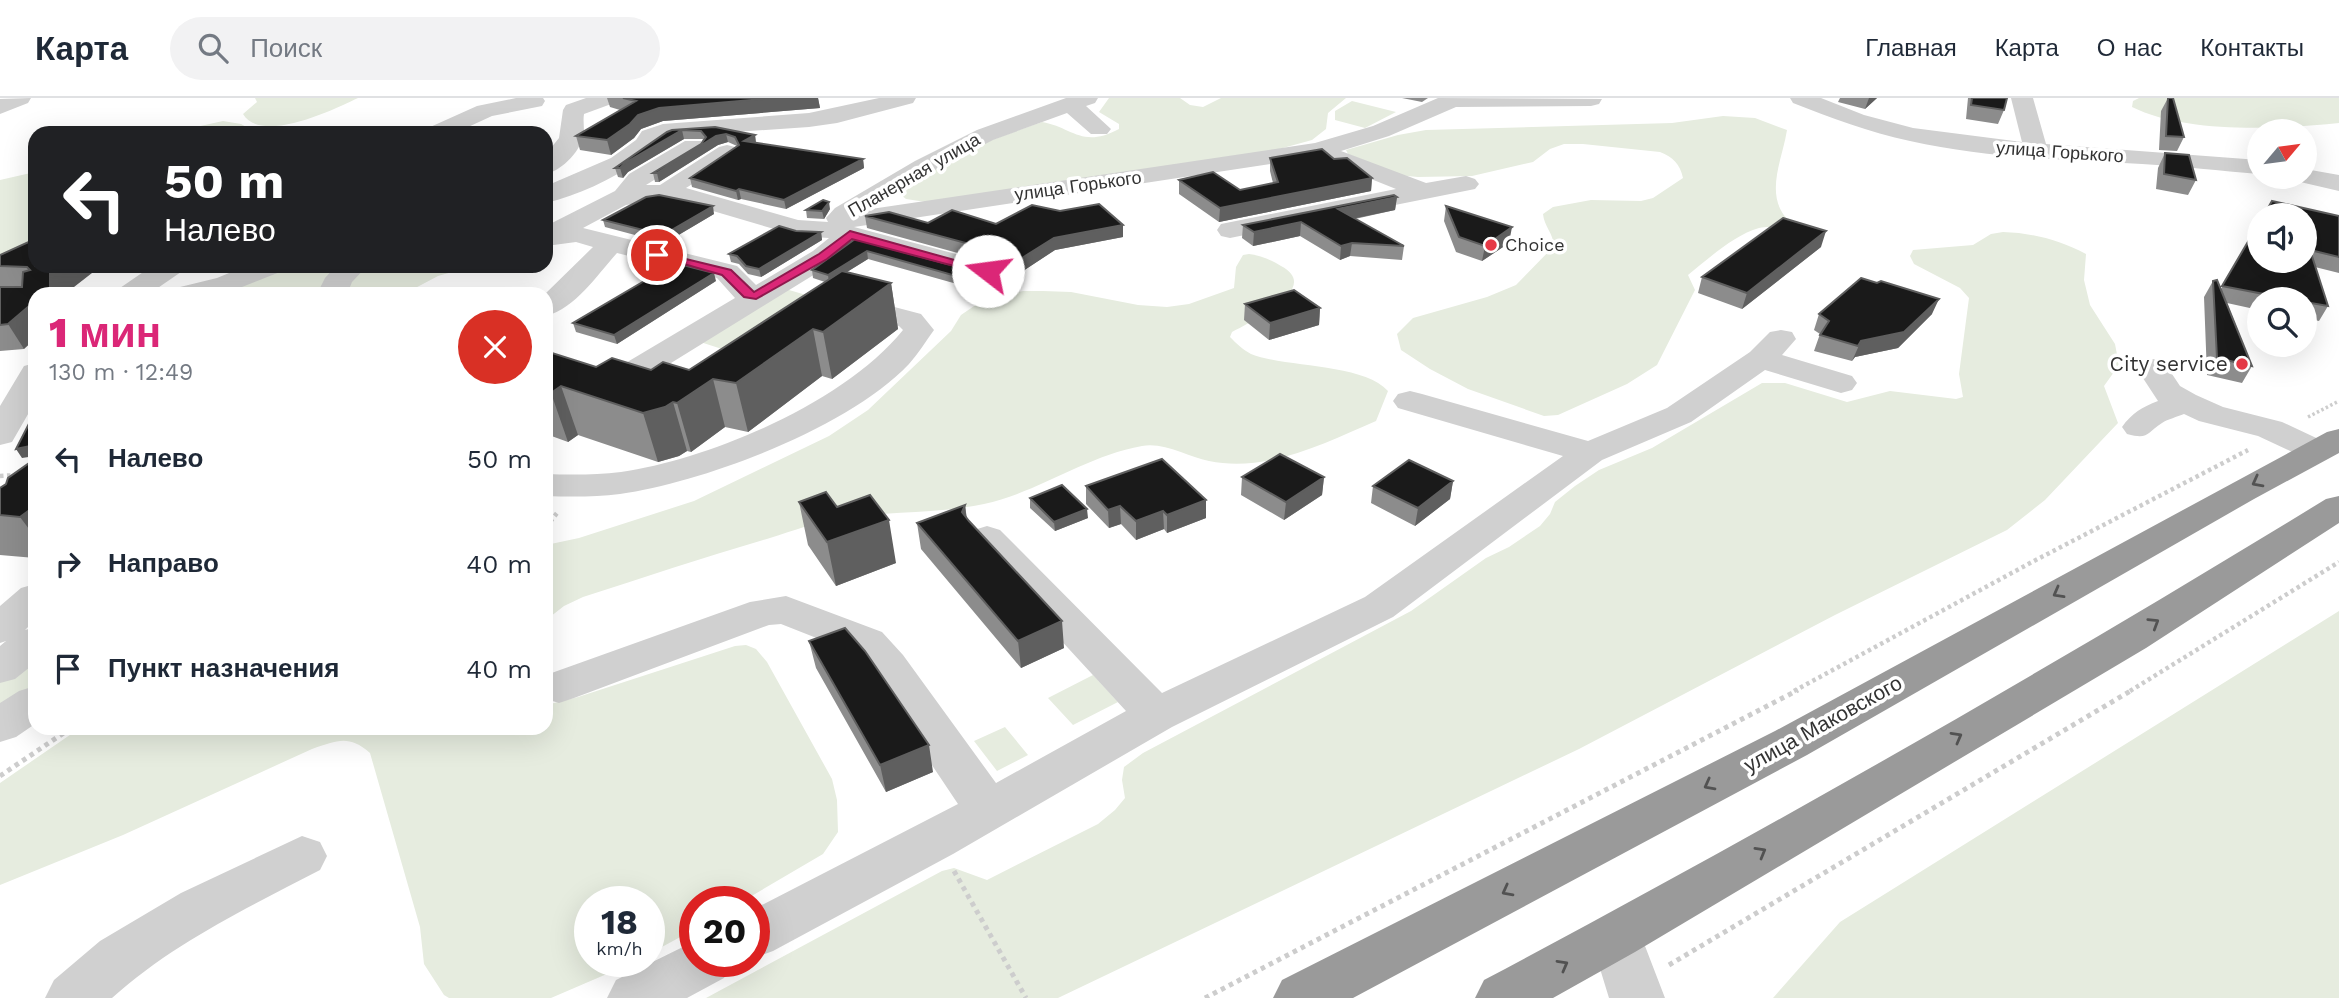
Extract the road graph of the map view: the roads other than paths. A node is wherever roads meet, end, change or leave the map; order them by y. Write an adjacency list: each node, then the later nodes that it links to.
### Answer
1 (20, 98): 10 (street)
2 (905, 98): 13 (street)
3 (1801, 98): 17 (street, улица Горького)
4 (2022, 98): 17 (street)
5 (1457, 99): 6 (street, улица Горького); 15 (street, улица Горького)
6 (1591, 99)
7 (534, 101): 11 (street)
8 (1067, 103): 12 (street); 29 (street, Планерная улица)
9 (602, 105): 13 (street); 18 (street)
10 (0, 107)
11 (452, 126)
12 (1099, 130)
13 (655, 133): 24 (street)
14 (693, 146): 26 (street)
15 (1318, 150): 23 (street); 29 (street, улица Горького)
16 (727, 152): 25 (street)
17 (2036, 152): 19 (street, улица Горького)
18 (553, 160)
19 (2247, 165)
20 (2317, 178): 21 (street)
21 (2339, 183)
22 (1466, 184): 23 (street)
23 (1423, 191): 27 (street)
24 (553, 192)
25 (661, 193): 26 (street); 29 (street)
26 (629, 195): 28 (street)
27 (1230, 230)
28 (553, 233)
29 (833, 234): 32 (street); 36 (street); 40 (street, Планерная улица)
30 (553, 236): 31 (street)
31 (611, 243): 40 (street); 42 (street)
32 (856, 267)
33 (161, 273): 37 (street)
34 (254, 273): 38 (street)
35 (345, 273): 39 (street)
36 (1010, 277)
37 (140, 287)
38 (217, 287)
39 (335, 287)
40 (756, 296): 48 (street, Планерная улица)
41 (816, 298): 57 (street)
42 (553, 302)
43 (28, 366): 45 (street)
44 (2153, 369): 50 (street)
45 (0, 374)
46 (28, 382): 51 (street)
47 (1841, 383): 55 (street)
48 (654, 394)
49 (1410, 401): 55 (street)
50 (2184, 402): 52 (street); 54 (street)
51 (9, 407): 53 (street)
52 (2139, 427)
53 (0, 435)
54 (2312, 441): 77 (highway, улица Маковского, one-way to 77)
55 (1590, 453): 67 (street)
56 (553, 475): 57 (street)
57 (654, 476): 58 (street)
58 (553, 485)
59 (2339, 508): 72 (highway, one-way to 59)
60 (987, 538): 67 (street)
61 (28, 603): 62 (street)
62 (0, 629)
63 (28, 646): 64 (street)
64 (0, 668)
65 (559, 687): 69 (street)
66 (28, 707): 68 (street)
67 (1156, 715): 69 (street)
68 (0, 725)
69 (988, 810): 71 (street)
70 (303, 856): 75 (street)
71 (770, 926)
72 (1616, 936): 74 (street); 78 (highway, one-way to 72)
73 (679, 975): 76 (street)
74 (1635, 992)
75 (73, 998)
76 (635, 998)
77 (1301, 998)
78 (1503, 998)

